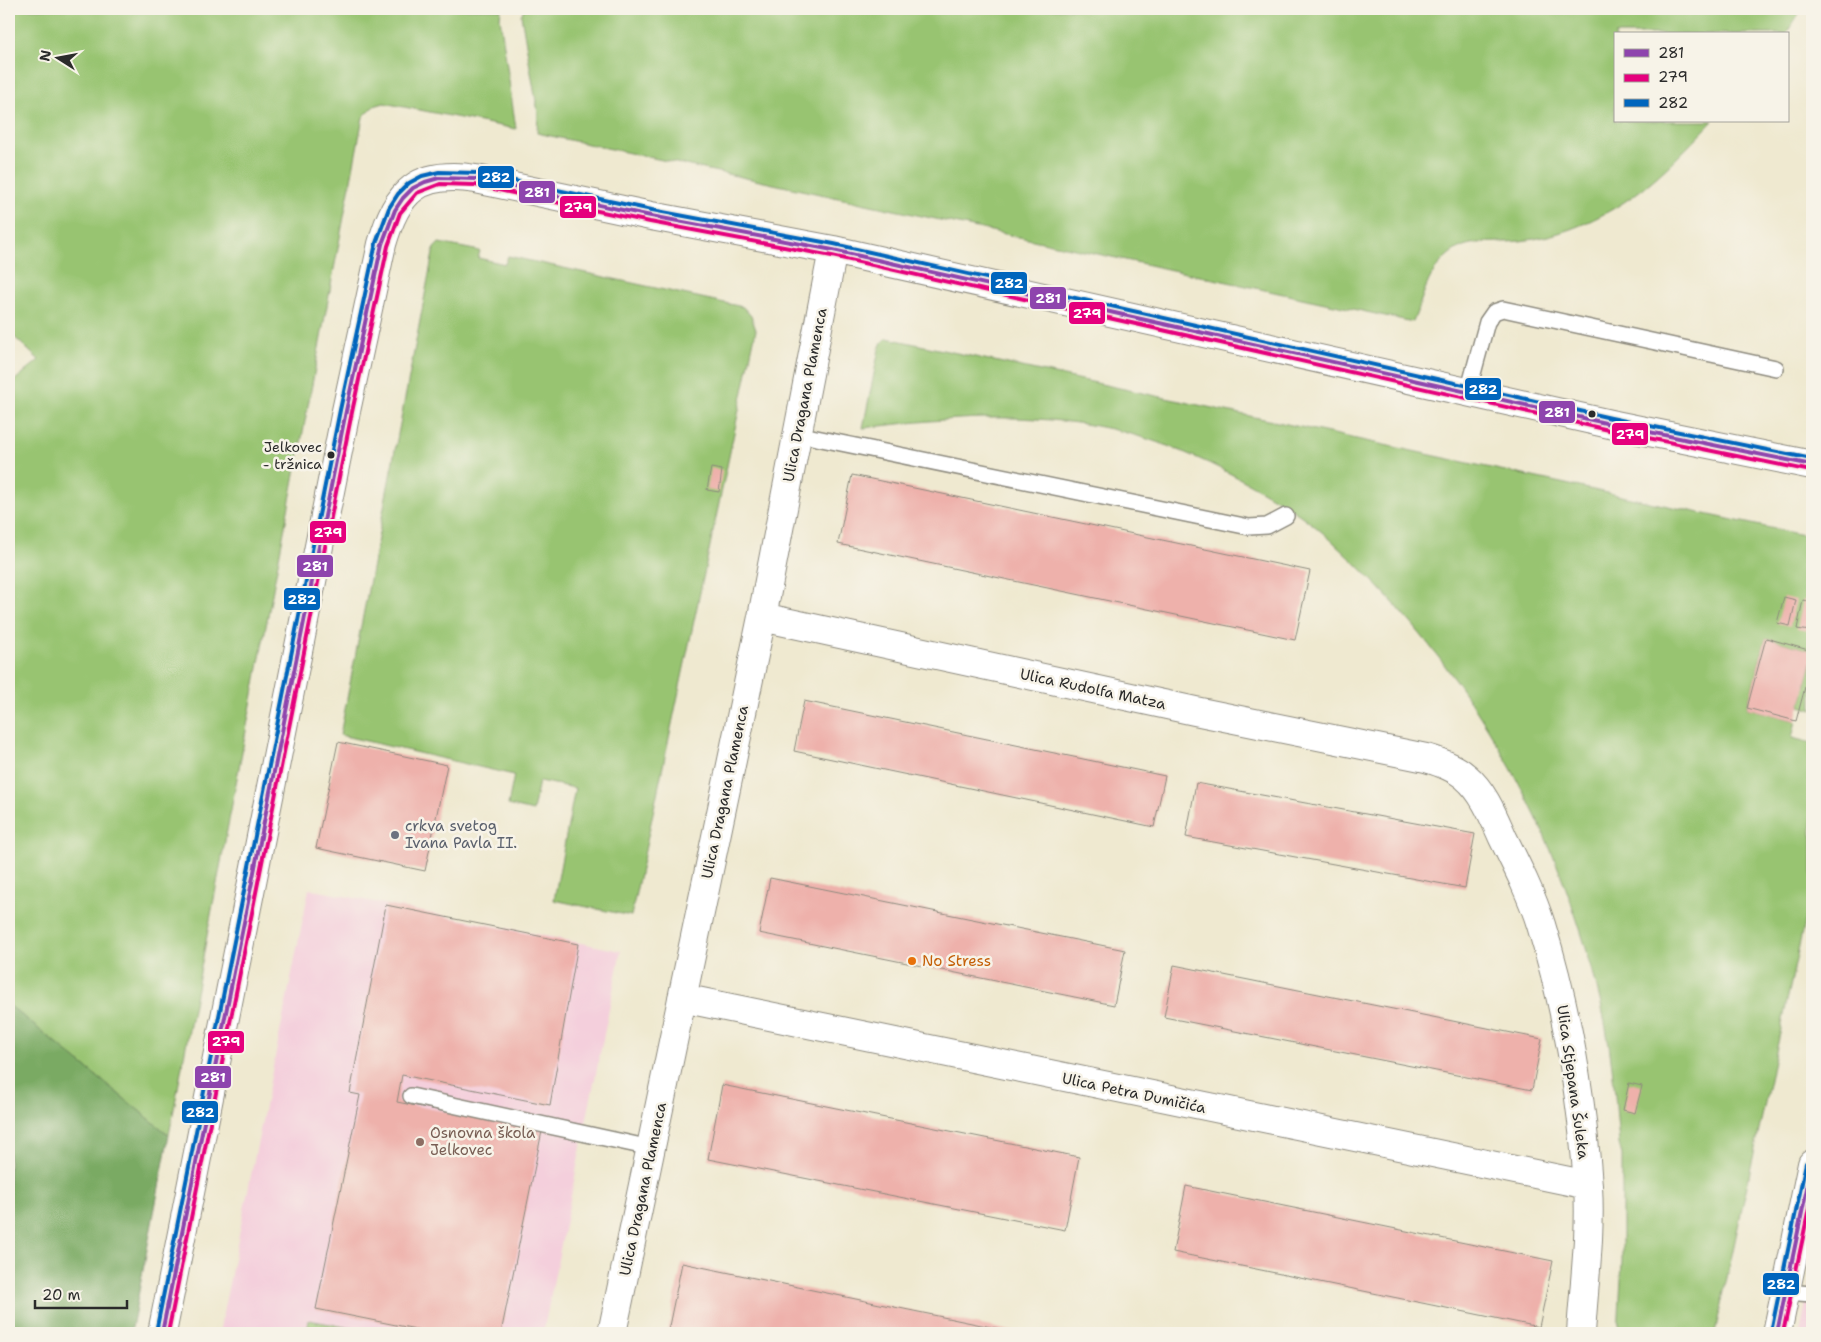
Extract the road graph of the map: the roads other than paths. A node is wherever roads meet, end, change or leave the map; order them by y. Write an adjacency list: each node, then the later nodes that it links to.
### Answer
1 (832, 250): 3 (street); 4 (street, Ulica Dragana Plamenca); 17 (street)
2 (1776, 368): 3 (lane)
3 (1468, 392): 5 (street)
4 (797, 434): 6 (lane); 7 (street, Ulica Dragana Plamenca)
5 (1812, 465)
6 (1286, 516)
7 (762, 617): 8 (street, Ulica Rudolfa Matza); 9 (street, Ulica Dragana Plamenca)
8 (1426, 758): 13 (street, Ulica Stjepana Šuleka)
9 (682, 998): 11 (street, Ulica Dragana Plamenca); 13 (street, Ulica Petra Dumičića)
10 (411, 1096): 11 (lane)
11 (651, 1148): 18 (street, Ulica Dragana Plamenca)
12 (1812, 1164): 14 (street)
13 (1588, 1186): 19 (street, Ulica Stjepana Šuleka)
14 (1809, 1190): 15 (street)
15 (1786, 1292): 16 (lane); 20 (street)
16 (1812, 1294)
17 (162, 1333)
18 (612, 1333)
19 (1581, 1333)
20 (1777, 1333)

